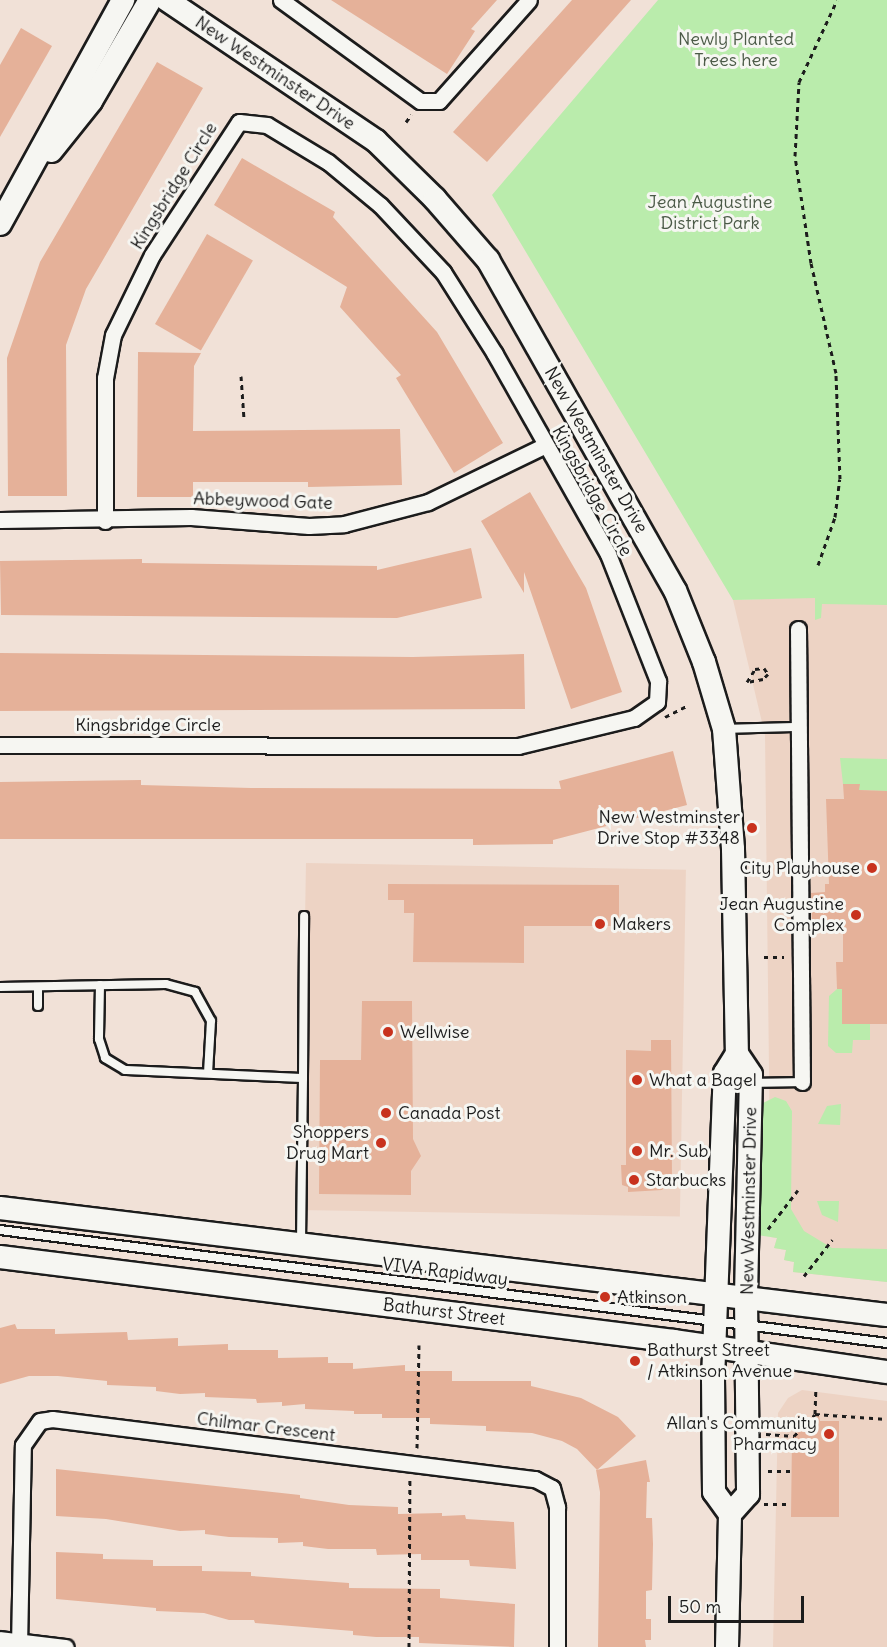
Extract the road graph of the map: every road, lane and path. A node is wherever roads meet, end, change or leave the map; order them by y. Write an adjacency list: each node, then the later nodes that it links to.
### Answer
1 (123, 0): 7 (street)
2 (150, 0): 7 (street)
3 (167, 0): 20 (street, New Westminster Drive)
4 (281, 0): 5 (street)
5 (529, 0)
6 (837, 0): 14 (path)
7 (23, 184): 8 (street)
8 (0, 224)
9 (241, 376): 10 (path)
10 (244, 419)
11 (544, 446): 13 (street, Abbeywood Gate); 13 (street, Kingsbridge Circle); 21 (street, Kingsbridge Circle)
12 (0, 520): 13 (street, Abbeywood Gate)
13 (105, 521)
14 (818, 565)
15 (798, 629): 19 (street)
16 (768, 672): 16 (path)
17 (687, 706): 18 (path)
18 (658, 713)
19 (799, 727): 20 (lane); 23 (street)
20 (724, 729): 29 (street, New Westminster Drive)
21 (0, 744)
22 (304, 916): 31 (lane)
23 (801, 956): 24 (path); 32 (street)
24 (764, 957)
25 (100, 985): 27 (lane); 30 (lane); 30 (lane)
26 (0, 987): 27 (lane)
27 (38, 987): 28 (lane)
28 (38, 1006)
29 (737, 1054): 33 (street, New Westminster Drive); 42 (street, New Westminster Drive)
30 (208, 1073): 31 (lane)
31 (303, 1078): 39 (lane)
32 (802, 1082): 33 (lane)
33 (751, 1083): 43 (street, New Westminster Drive)
34 (798, 1190): 37 (path)
35 (0, 1208): 39 (street)
36 (0, 1230): 45 (lane, VIVA Rapidway)
37 (766, 1231)
38 (832, 1240): 41 (path)
39 (301, 1243): 42 (street)
40 (0, 1257): 49 (street, Bathurst Street)
41 (804, 1276)
42 (716, 1294): 43 (street); 45 (street, New Westminster Drive)
43 (746, 1298): 44 (street); 46 (street, New Westminster Drive)
44 (887, 1315)
45 (714, 1320): 46 (lane, VIVA Rapidway); 49 (street, New Westminster Drive)
46 (747, 1325): 47 (lane, VIVA Rapidway); 50 (street, New Westminster Drive)
47 (887, 1343)
48 (419, 1345): 56 (path)
49 (714, 1347): 50 (street, Bathurst Street); 62 (street, New Westminster Drive)
50 (746, 1353): 51 (street, Bathurst Street); 62 (street, New Westminster Drive)
51 (887, 1372)
52 (816, 1389): 53 (path)
53 (815, 1414): 54 (path); 55 (path)
54 (887, 1419)
55 (764, 1434)
56 (417, 1455)
57 (763, 1471): 58 (path)
58 (791, 1471)
59 (410, 1478): 66 (path)
60 (764, 1504): 61 (path)
61 (790, 1504)
62 (730, 1514): 68 (street)
63 (0, 1639): 64 (street)
64 (20, 1644): 65 (street); 67 (street, Chilmar Crescent)
65 (66, 1647)
66 (409, 1647)
67 (557, 1647)
68 (727, 1647)

